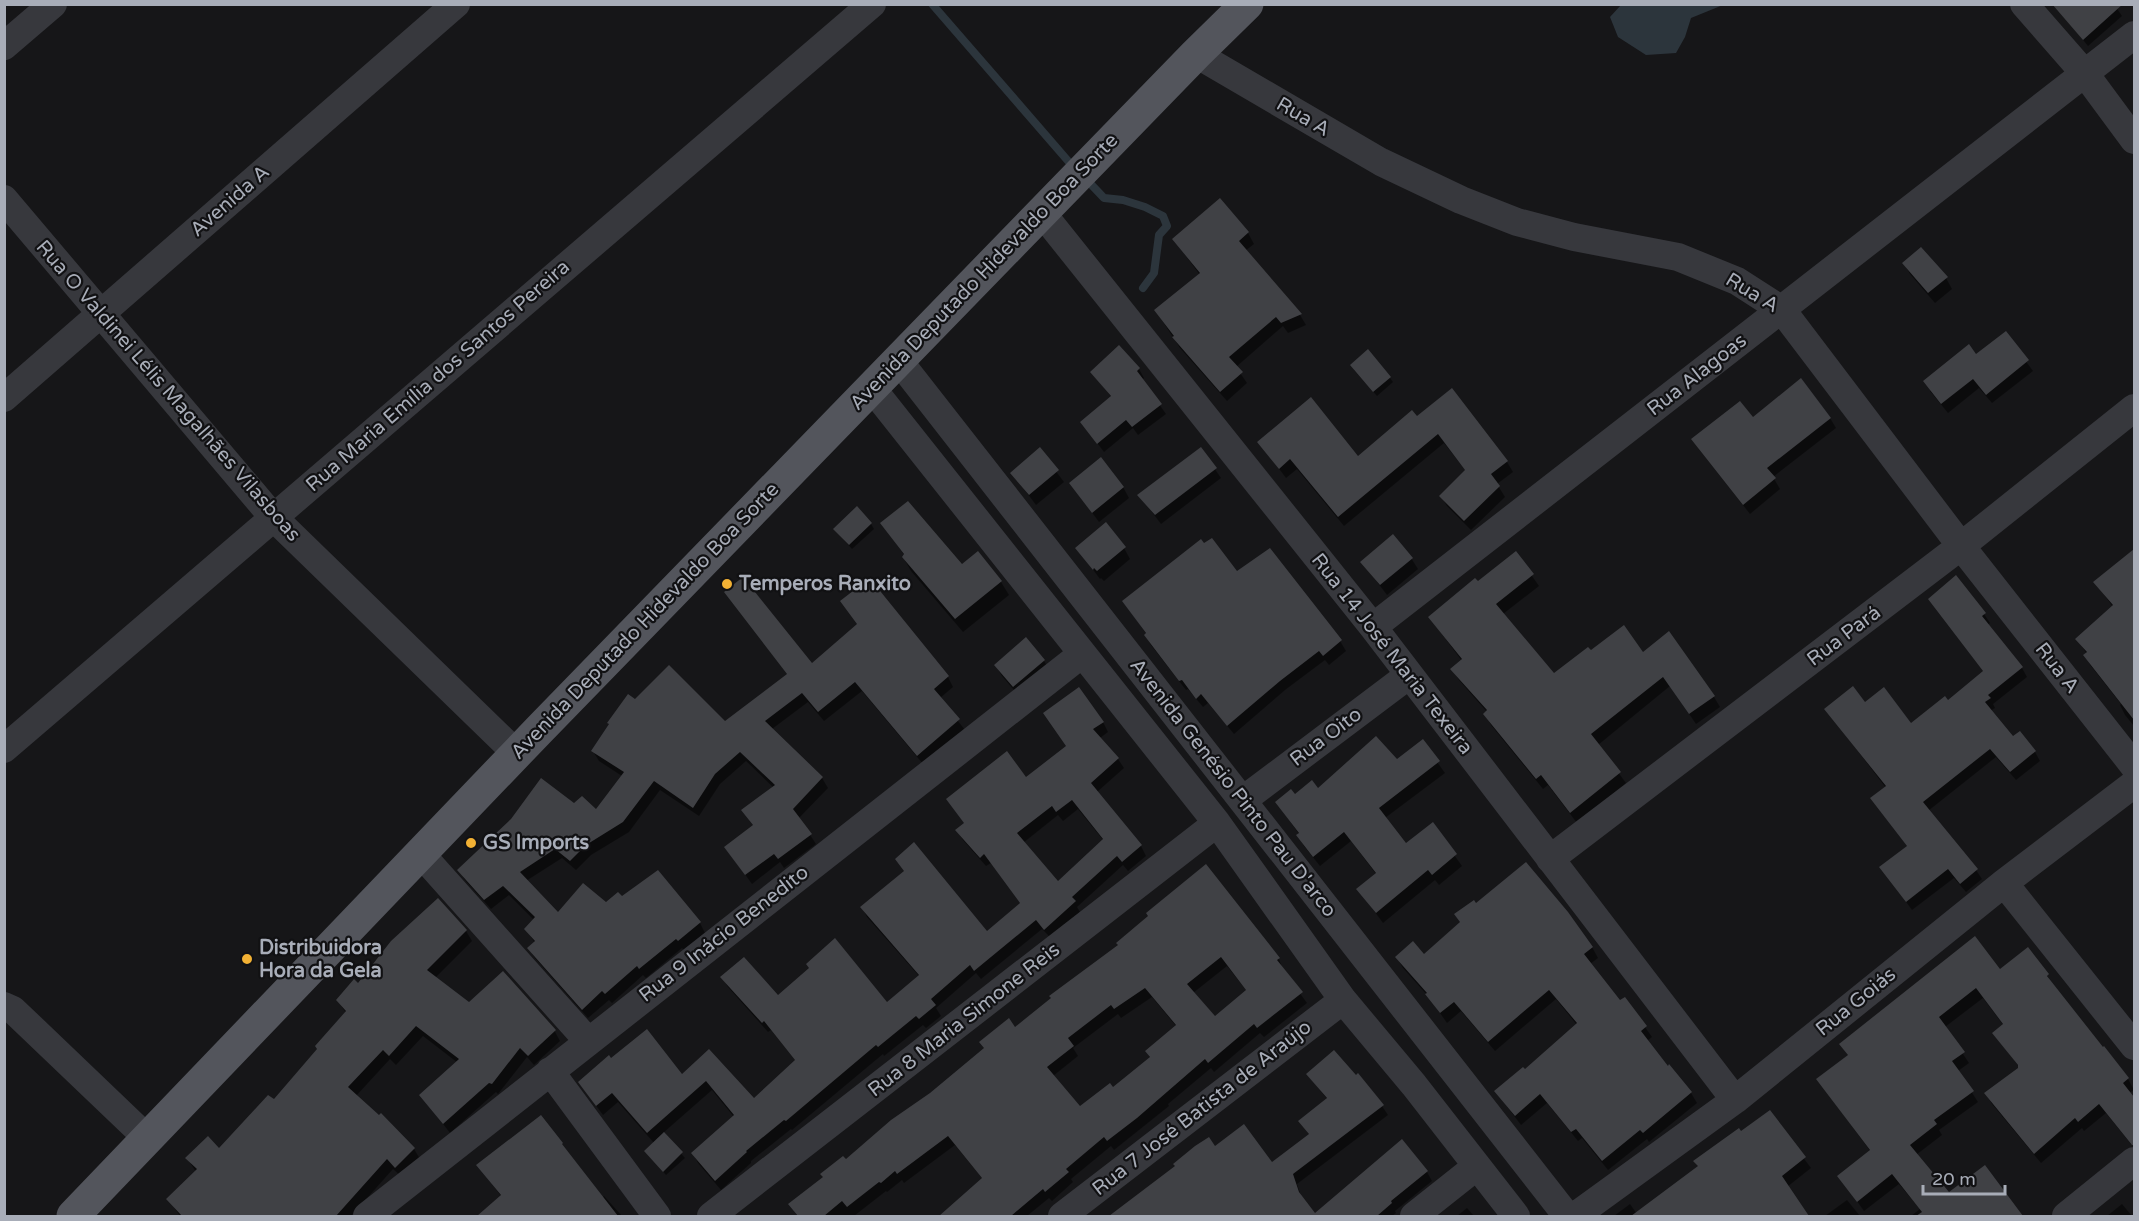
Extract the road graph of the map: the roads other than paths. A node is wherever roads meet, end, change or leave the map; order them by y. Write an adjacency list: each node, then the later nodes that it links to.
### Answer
1 (53, 4): 7 (street)
2 (456, 4): 14 (street, Avenida A)
3 (872, 4): 19 (street, Rua Maria Emília dos Santos Pereira)
4 (2024, 4): 9 (street)
5 (1234, 13): 8 (main road, Avenida Deputado Hidevaldo Boa Sorte)
6 (2134, 35): 9 (street, Rua Alagoas)
7 (4, 46)
8 (1196, 54): 12 (main road, Avenida Deputado Hidevaldo Boa Sorte); 13 (street, Rua A)
9 (2086, 75): 10 (street); 13 (street, Rua Alagoas)
10 (2134, 140)
11 (4, 199): 14 (street, Rua O Valdinei Lélis Magalhães Vilasboas)
12 (1042, 213): 15 (main road, Avenida Deputado Hidevaldo Boa Sorte); 21 (street, Rua 14 José Maria Texeira)
13 (1782, 310): 20 (street, Rua A); 21 (street, Rua Alagoas)
14 (100, 315): 17 (street, Avenida A); 19 (street, Rua O Valdinei Lélis Magalhães Vilasboas)
15 (899, 361): 16 (main road, Avenida Deputado Hidevaldo Boa Sorte); 28 (street, Avenida Genésio Pinto Pau D'arco)
16 (871, 387): 22 (street, Avenida Genésio Pinto Pau D'arco); 25 (main road, Avenida Deputado Hidevaldo Boa Sorte)
17 (4, 398)
18 (2134, 408): 20 (street, Rua Pará)
19 (273, 517): 24 (street, Rua Maria Emília dos Santos Pereira); 25 (street, Rua O Valdinei Lélis Magalhães Vilasboas)
20 (1961, 546): 26 (street, Rua A); 31 (street, Rua Pará)
21 (1373, 627): 23 (street, Rua 14 José Maria Texeira)
22 (1082, 654): 29 (street, Avenida Genésio Pinto Pau D'arco); 35 (street, Rua 9 Inácio Benedito)
23 (1409, 675): 28 (street, Rua Oito); 31 (street, Rua 14 José Maria Texeira)
24 (4, 749)
25 (517, 754): 30 (main road, Avenida Deputado Hidevaldo Boa Sorte)
26 (2134, 766)
27 (2134, 784): 32 (street, Rua Goiás)
28 (1244, 800): 37 (street, Avenida Genésio Pinto Pau D'arco)
29 (1217, 823): 33 (street, Avenida Genésio Pinto Pau D'arco); 47 (street, Rua 8 Maria Simone Reis)
30 (421, 854): 35 (street); 41 (main road, Avenida Deputado Hidevaldo Boa Sorte)
31 (1550, 860): 40 (street, Rua 14 José Maria Texeira)
32 (2004, 883): 36 (street); 40 (street, Rua Goiás)
33 (1343, 1000): 39 (street, Avenida Genésio Pinto Pau D'arco); 48 (street, Rua 7 José Batista de Araújo)
34 (4, 1006): 41 (street)
35 (588, 1041): 38 (street, Rua 9 Inácio Benedito)
36 (2134, 1046)
37 (1446, 1062): 39 (street); 51 (street, Avenida Genésio Pinto Pau D'arco)
38 (550, 1071): 45 (street, Rua 9 Inácio Benedito); 46 (street)
39 (1414, 1085): 43 (street, Avenida Genésio Pinto Pau D'arco)
40 (1735, 1100): 52 (street, Rua Goiás)
41 (148, 1139): 44 (main road, Avenida Deputado Hidevaldo Boa Sorte)
42 (2134, 1161): 53 (street)
43 (1477, 1166): 49 (street); 50 (street, Avenida Genésio Pinto Pau D'arco)
44 (73, 1216)
45 (367, 1216)
46 (657, 1216)
47 (711, 1216)
48 (1062, 1216)
49 (1414, 1216)
50 (1516, 1216)
51 (1567, 1216)
52 (1575, 1216)
53 (2066, 1216)

